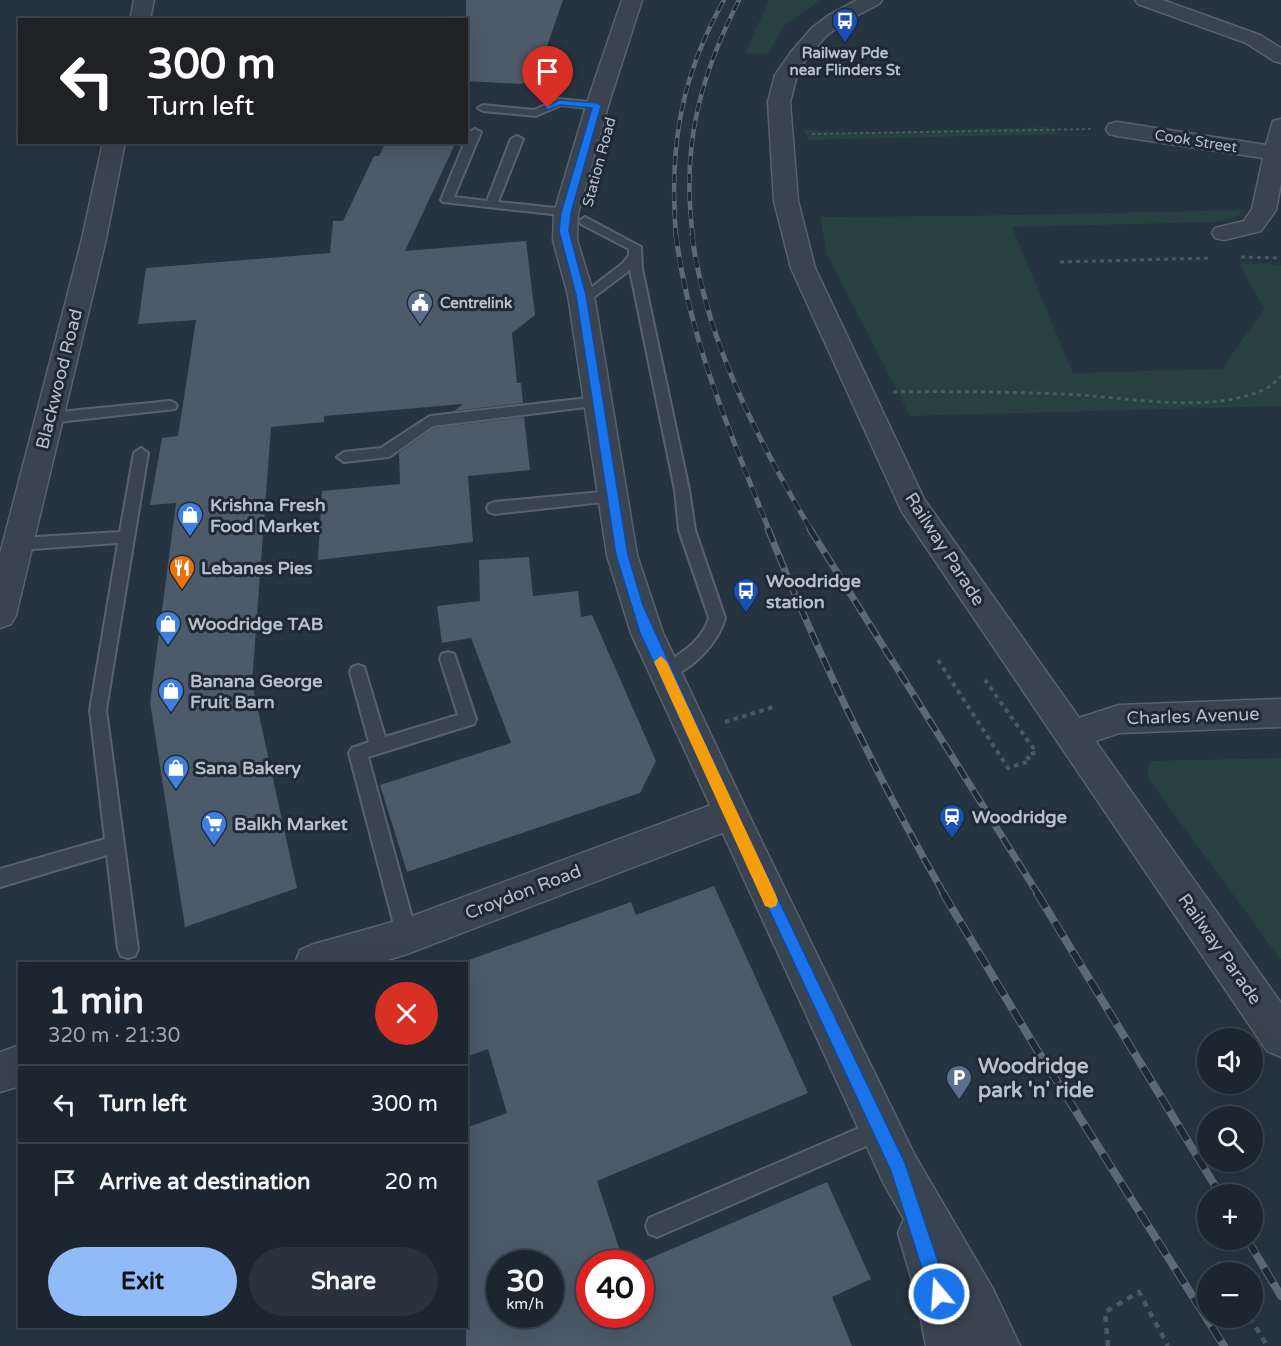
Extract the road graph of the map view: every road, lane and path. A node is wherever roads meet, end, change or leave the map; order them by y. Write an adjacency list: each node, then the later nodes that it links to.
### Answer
1 (144, 0): 5 (street)
2 (872, 0): 12 (street, Railway Parade)
3 (1145, 0): 6 (street)
4 (637, 7): 7 (street, Station Road)
5 (140, 18)
6 (1281, 57)
7 (608, 99): 8 (lane); 17 (street, Station Road)
8 (483, 108)
9 (1281, 126): 15 (street)
10 (1117, 129): 12 (path); 15 (street, Cook Street)
11 (475, 132): 16 (lane)
12 (781, 135): 45 (street, Railway Parade)
13 (517, 139): 16 (lane)
14 (114, 144): 29 (street, Blackwood Road)
15 (1275, 153): 18 (street)
16 (490, 205): 17 (lane)
17 (575, 217): 19 (lane); 24 (street, Station Road)
18 (1224, 233)
19 (637, 253): 24 (lane); 40 (lane)
20 (1238, 257): 22 (path)
21 (1221, 258): 23 (path)
22 (1281, 258)
23 (1060, 262)
24 (581, 297): 27 (street, Station Road)
25 (1281, 376): 26 (path)
26 (889, 392)
27 (597, 402): 31 (lane); 32 (street, Station Road)
28 (170, 406): 29 (lane)
29 (49, 418): 35 (street, Blackwood Road)
30 (141, 453): 34 (lane)
31 (344, 456)
32 (612, 496): 33 (lane); 40 (street, Station Road)
33 (494, 508)
34 (127, 537): 35 (lane); 48 (lane)
35 (18, 544): 36 (street, Blackwood Road)
36 (0, 615)
37 (448, 659): 46 (lane)
38 (938, 660): 41 (path)
39 (358, 672): 46 (lane)
40 (666, 672): 44 (street, Station Road)
41 (986, 680)
42 (773, 707): 44 (path)
43 (1281, 713): 45 (street, Charles Avenue)
44 (693, 732): 47 (street, Station Road)
45 (1072, 734): 53 (street, Railway Parade)
46 (379, 746): 50 (lane)
47 (730, 814): 50 (street, Croydon Road); 56 (street, Station Road)
48 (115, 844): 49 (lane); 51 (lane)
49 (0, 878)
50 (407, 936): 52 (street, Croydon Road)
51 (128, 949)
52 (317, 962)
53 (1281, 1037)
54 (18, 1066): 55 (street)
55 (0, 1072)
56 (880, 1130): 57 (street, Station Road); 58 (lane)
57 (899, 1169): 60 (street, Station Road); 61 (street, Station Road)
58 (657, 1226)
59 (1256, 1328): 64 (path)
60 (949, 1346)
61 (997, 1346)
62 (1108, 1346): 63 (path)
63 (1168, 1346)
64 (1267, 1346)

